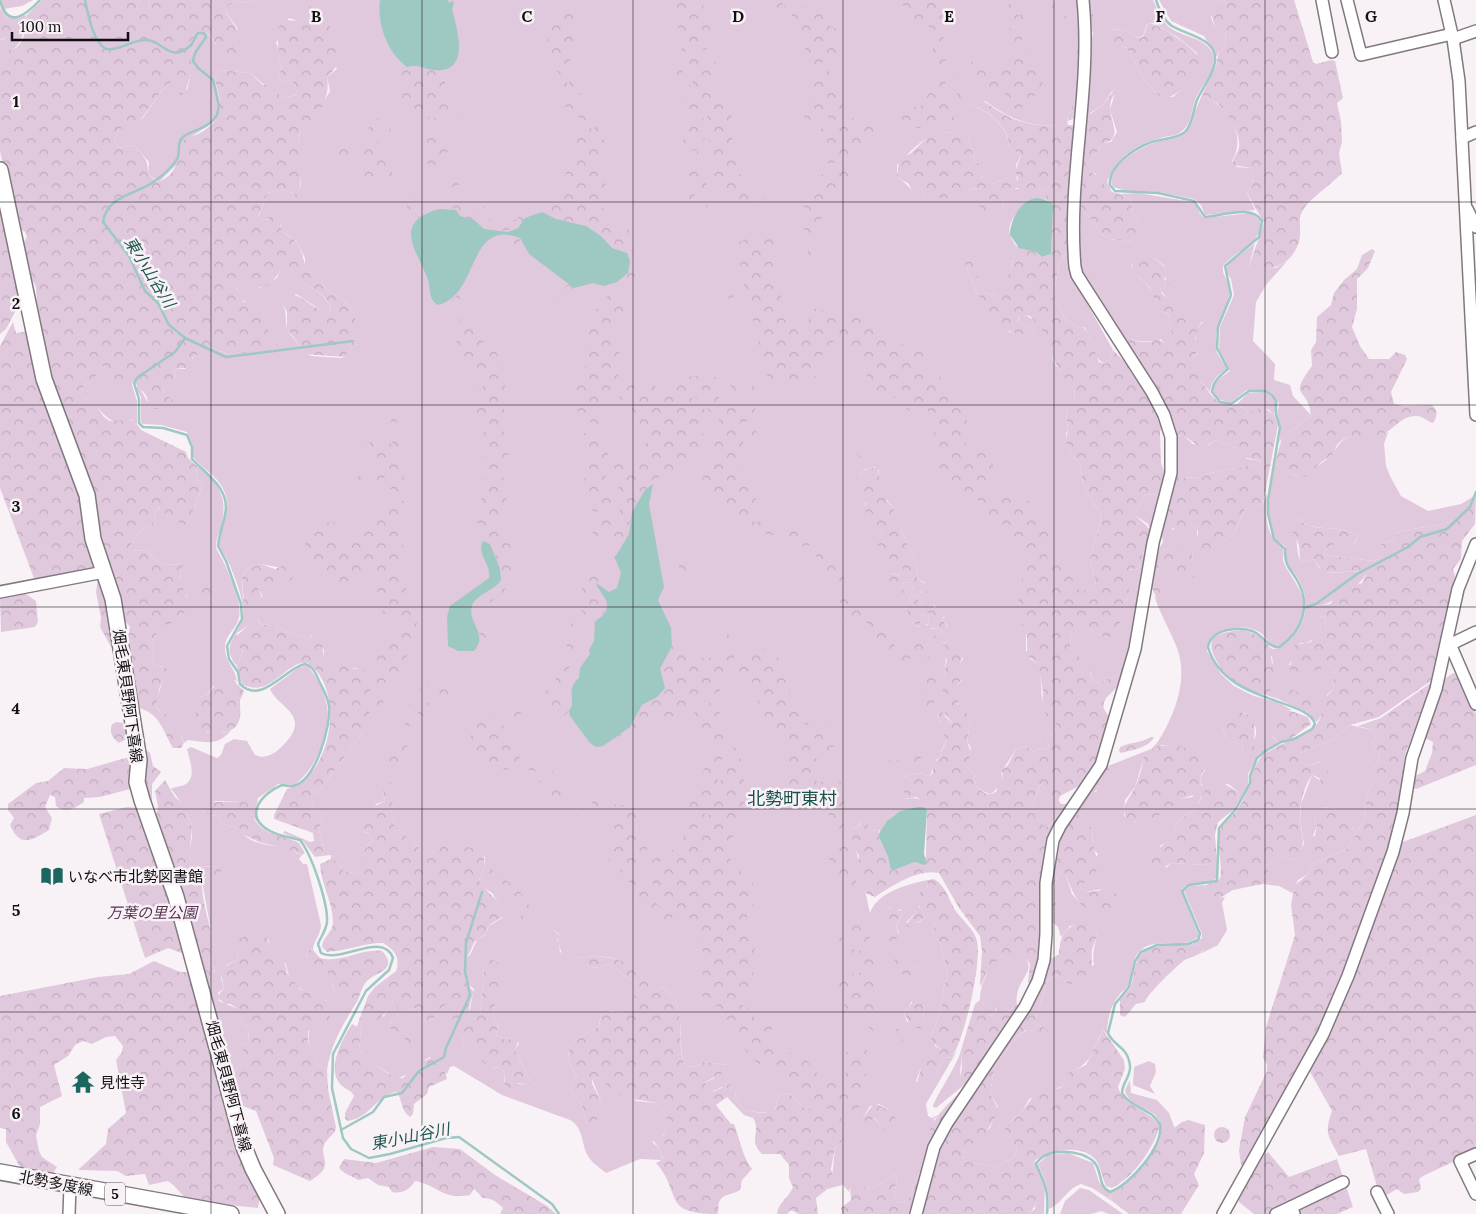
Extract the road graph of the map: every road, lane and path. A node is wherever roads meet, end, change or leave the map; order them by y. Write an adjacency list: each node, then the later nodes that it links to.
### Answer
1 (1083, 0): 30 (street)
2 (1322, 0): 7 (street)
3 (1347, 0): 6 (street)
4 (1444, 0): 6 (street)
5 (1476, 31): 6 (street)
6 (1453, 36): 9 (street)
7 (1332, 52)
8 (1476, 132): 9 (street)
9 (1462, 138): 11 (street)
10 (0, 170): 15 (main road, 畑毛東貝野阿下喜線)
11 (1465, 205): 12 (street); 13 (street)
12 (1476, 227)
13 (1476, 415)
14 (1476, 544): 18 (street)
15 (104, 572): 16 (street); 29 (main road, 畑毛東貝野阿下喜線)
16 (0, 592)
17 (1476, 632): 18 (street)
18 (1448, 645): 19 (street); 31 (street)
19 (1476, 704)
20 (1476, 1154): 25 (street)
21 (0, 1172): 23 (main road, 北勢多度線 / 5)
22 (1343, 1182): 26 (street)
23 (70, 1186): 27 (street); 28 (main road, 北勢多度線 / 5)
24 (1377, 1192): 33 (street)
25 (1476, 1194)
26 (1293, 1210): 32 (street)
27 (69, 1214)
28 (231, 1214)
29 (277, 1214)
30 (916, 1214)
31 (1223, 1214)
32 (1276, 1214)
33 (1388, 1214)

